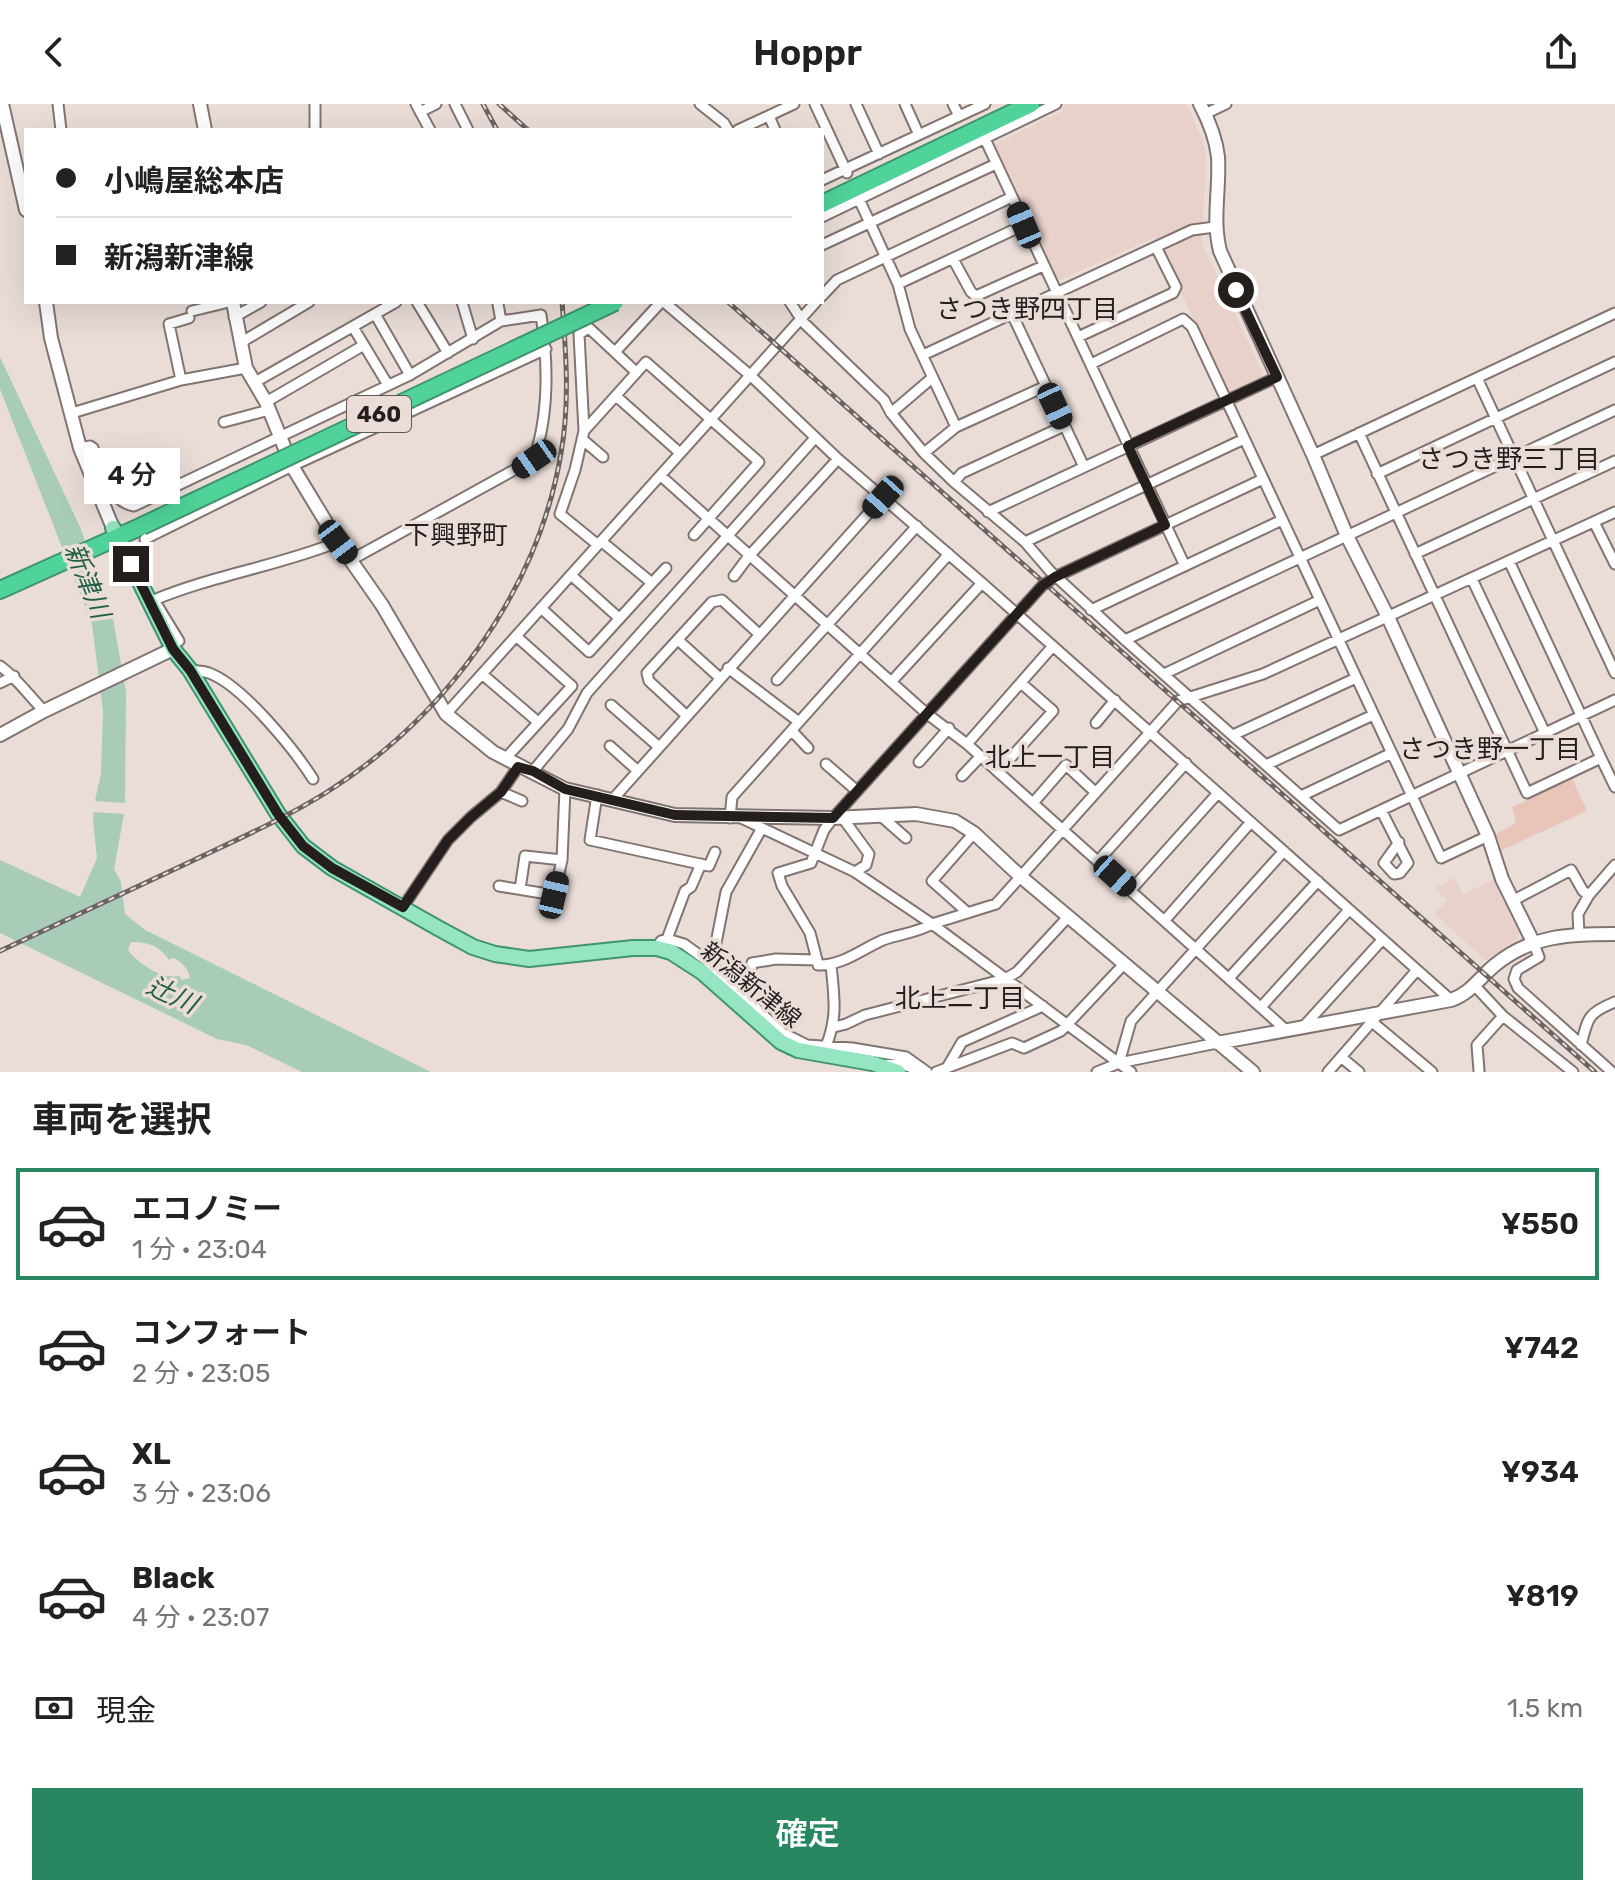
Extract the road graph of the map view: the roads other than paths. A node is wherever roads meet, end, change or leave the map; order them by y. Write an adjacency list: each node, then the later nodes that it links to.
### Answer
1 (2, 104): 34 (street)
2 (58, 104): 22 (street)
3 (200, 104): 23 (street)
4 (315, 104): 24 (street)
5 (436, 104): 18 (street)
6 (455, 104): 26 (street)
7 (700, 104): 27 (street)
8 (794, 104): 20 (street)
9 (815, 104): 36 (street)
10 (856, 104): 32 (street)
11 (905, 104): 30 (street)
12 (953, 104): 21 (street)
13 (985, 104): 21 (street)
14 (1011, 104): 36 (highway)
15 (1031, 104): 36 (highway)
16 (1056, 104): 31 (street)
17 (1226, 104): 19 (street)
18 (418, 108): 25 (street)
19 (1203, 109): 43 (street)
20 (769, 116): 28 (street); 29 (street)
21 (959, 116): 30 (street)
22 (61, 128)
23 (205, 128)
24 (315, 128)
25 (429, 128)
26 (467, 128)
27 (727, 128)
28 (742, 128)
29 (774, 128)
30 (919, 135): 32 (street)
31 (985, 139): 33 (street); 36 (street)
32 (879, 154): 36 (street)
33 (996, 164): 38 (street); 41 (street)
34 (22, 175)
35 (824, 180): 36 (street)
36 (851, 186): 37 (highway); 39 (highway); 40 (street); 41 (street)
37 (824, 194)
38 (1012, 197): 42 (street); 46 (street)
39 (824, 203)
40 (824, 215)
41 (870, 223): 44 (street); 46 (street)
42 (1024, 225): 47 (street); 48 (street)
43 (1215, 227): 45 (street); 89 (street)
44 (824, 244)
45 (1156, 247): 51 (street); 75 (street)
46 (886, 257): 49 (street); 50 (street)
47 (953, 259): 48 (street); 49 (street)
48 (1043, 266): 51 (street)
49 (898, 284): 82 (street)
50 (824, 293)
51 (1056, 293): 69 (street); 75 (street)
52 (46, 304): 100 (street)
53 (225, 304): 92 (street)
54 (231, 304): 71 (street)
55 (257, 304): 71 (street)
56 (306, 304): 77 (street)
57 (418, 304): 81 (street)
58 (463, 304): 76 (street)
59 (498, 304): 73 (street)
60 (544, 304): 70 (street)
61 (590, 304): 138 (highway, 460)
62 (611, 304): 138 (highway, 460, bridge)
63 (660, 304): 80 (street)
64 (664, 304): 88 (street)
65 (791, 304): 72 (street)
66 (813, 304): 72 (street)
67 (380, 308): 74 (street); 87 (street)
68 (1615, 313): 91 (street)
69 (1012, 314): 82 (street); 95 (street)
70 (541, 315): 73 (street); 79 (street)
71 (234, 317): 77 (street)
72 (800, 317): 88 (street); 101 (street)
73 (501, 321): 76 (street)
74 (353, 327): 78 (street); 93 (street)
75 (1078, 337): 84 (street)
76 (473, 339): 81 (street)
77 (240, 343): 85 (street)
78 (364, 345): 94 (street); 98 (street)
79 (546, 349): 121 (street); 152 (street)
80 (616, 351): 86 (street); 108 (street)
81 (448, 353): 87 (street)
82 (923, 355): 90 (street)
83 (1615, 362): 102 (street)
84 (1091, 364): 97 (street); 112 (street)
85 (246, 368): 92 (street); 93 (street)
86 (636, 372): 96 (street); 103 (street)
87 (410, 375): 94 (street)
88 (751, 376): 103 (street); 110 (street)
89 (1277, 377): 97 (street); 116 (street)
90 (932, 378): 101 (street); 106 (street)
91 (1477, 378): 102 (street); 107 (street)
92 (181, 380): 100 (street)
93 (255, 382): 98 (street)
94 (388, 385): 109 (street)
95 (1046, 386): 105 (street); 106 (street)
96 (616, 396): 108 (street); 114 (street)
97 (1226, 400): 111 (street); 112 (street)
98 (268, 406): 104 (street); 109 (street)
99 (1615, 410): 118 (street)
100 (72, 413): 113 (street)
101 (891, 413): 115 (street)
102 (1495, 418): 118 (street); 123 (street)
103 (711, 419): 114 (street); 133 (street)
104 (224, 422)
105 (1064, 426): 122 (street); 126 (street)
106 (956, 427): 115 (street)
107 (1359, 433): 116 (street); 123 (street)
108 (583, 435): 117 (street); 146 (street)
109 (280, 437): 113 (street); 121 (street)
110 (815, 438): 119 (street); 141 (street)
111 (1244, 439): 125 (street); 127 (street)
112 (1128, 446): 122 (street); 127 (street)
113 (80, 448): 140 (street)
114 (680, 453): 124 (street)
115 (924, 453): 126 (street)
116 (1313, 455): 142 (street)
117 (603, 457)
118 (1514, 458): 129 (street); 132 (street)
119 (838, 459): 128 (street); 150 (street)
120 (1615, 461): 129 (street)
121 (292, 466): 138 (street); 144 (street)
122 (1084, 467): 130 (street)
123 (1377, 474): 132 (street)
124 (661, 476): 133 (street); 146 (street)
125 (1263, 479): 134 (street); 136 (street)
126 (954, 482): 130 (street)
127 (1147, 485): 136 (street); 145 (street)
128 (883, 497): 137 (street); 166 (street)
129 (1533, 499): 143 (street); 149 (street)
130 (988, 512): 145 (street)
131 (1615, 512): 135 (street)
132 (1396, 513): 142 (street); 149 (street)
133 (709, 519): 139 (street); 141 (street)
134 (1282, 520): 151 (street); 156 (street)
135 (1594, 522): 143 (street); 147 (street)
136 (1165, 525): 156 (street); 160 (street)
137 (917, 526): 148 (street); 174 (street)
138 (142, 527): 140 (highway, 460)
139 (694, 535)
140 (109, 536): 154 (highway, 460); 181 (main road, 新潟新津線)
141 (726, 536): 150 (street); 229 (street)
142 (1347, 536): 151 (street); 172 (street)
143 (1553, 541): 153 (street); 186 (street)
144 (338, 542): 152 (street); 181 (street)
145 (1025, 542): 160 (street)
146 (600, 543): 158 (street); 163 (street)
147 (1612, 551): 155 (street)
148 (949, 554): 164 (street); 182 (street)
149 (1415, 554): 167 (street)
150 (749, 556): 159 (street); 166 (street)
151 (1300, 558): 168 (street); 179 (street)
152 (351, 560): 202 (street)
153 (1509, 561): 161 (street); 205 (street)
154 (51, 562): 162 (highway, 460); 165 (highway, 460)
155 (1615, 564)
156 (1185, 566): 170 (street)
157 (666, 568): 163 (street)
158 (571, 575): 169 (street); 173 (street)
159 (734, 576)
160 (1055, 577): 170 (street); 171 (street)
161 (1472, 579): 167 (street); 212 (street)
162 (0, 580)
163 (652, 583): 173 (street)
164 (982, 583): 171 (street); 193 (street)
165 (0, 590)
166 (796, 594): 174 (street); 175 (street)
167 (1434, 596): 172 (street); 219 (street)
168 (1320, 600): 177 (street); 188 (street)
169 (541, 608): 173 (street); 176 (street)
170 (1091, 610): 179 (street)
171 (1018, 614): 180 (street); 201 (street)
172 (1388, 617): 177 (street); 232 (street)
173 (619, 618)
174 (828, 625): 182 (street); 192 (street)
175 (759, 634): 178 (street); 184 (street)
176 (516, 636): 187 (street); 206 (street)
177 (1338, 638): 191 (street); 196 (street)
178 (678, 640): 190 (street); 204 (street)
179 (1125, 640): 188 (street)
180 (1053, 646): 195 (street); 197 (street)
181 (172, 647): 185 (main road, 新潟新津線); 200 (street)
182 (861, 652): 193 (street); 207 (street)
183 (0, 666): 189 (street)
184 (728, 668): 190 (street); 207 (street)
185 (190, 670): 234 (street); 273 (main road, 新潟新津線)
186 (1615, 673)
187 (482, 674): 202 (street); 206 (street)
188 (1164, 674): 196 (street)
189 (14, 676): 194 (street); 200 (street)
190 (720, 678): 204 (street)
191 (1356, 678): 203 (street); 214 (street)
192 (777, 680)
193 (892, 681): 201 (street)
194 (0, 683)
195 (1021, 683): 215 (street); 231 (street)
196 (1187, 696): 211 (street); 214 (street)
197 (1115, 700): 208 (street); 211 (street)
198 (1615, 700): 205 (street)
199 (611, 705): 217 (street)
200 (44, 711): 213 (street)
201 (926, 713): 209 (street); 237 (street)
202 (446, 714): 223 (street)
203 (1373, 715): 220 (street); 227 (street)
204 (687, 716): 217 (street)
205 (1581, 716): 212 (street); 222 (street)
206 (538, 722): 223 (street)
207 (799, 722): 210 (street)
208 (1096, 723)
209 (949, 728): 215 (street); 224 (street)
210 (792, 731): 218 (street); 249 (street)
211 (1150, 731): 225 (street); 239 (street)
212 (1545, 733): 219 (street)
213 (0, 735)
214 (1233, 735): 227 (street)
215 (967, 744): 221 (street)
216 (610, 746): 230 (street)
217 (659, 747): 230 (street)
218 (808, 748)
219 (1507, 751): 222 (street); 232 (street)
220 (1392, 753): 242 (street); 243 (street)
221 (980, 757): 231 (street); 233 (street)
222 (1601, 758): 235 (street)
223 (505, 759): 228 (street)
224 (919, 762)
225 (1186, 763): 240 (street); 262 (street)
226 (826, 764): 237 (street)
227 (1266, 765): 242 (street)
228 (518, 767): 229 (street); 238 (street)
229 (533, 771): 236 (street)
230 (638, 771): 244 (street)
231 (998, 772): 246 (street)
232 (1459, 773): 243 (street); 255 (street)
233 (962, 776)
234 (313, 779)
235 (1615, 787)
236 (565, 789): 241 (street); 261 (street)
237 (857, 791): 250 (street)
238 (501, 792): 245 (street); 273 (street)
239 (1095, 792): 246 (street); 253 (street)
240 (1218, 793): 251 (street); 270 (street)
241 (597, 795): 244 (street); 263 (street)
242 (1301, 796): 247 (street)
243 (1411, 796): 247 (street); 255 (street)
244 (613, 799): 249 (street)
245 (522, 801)
246 (1033, 803): 253 (street)
247 (1381, 810): 257 (street)
248 (881, 816): 250 (street); 254 (street); 256 (street)
249 (734, 817): 250 (street); 252 (street)
250 (838, 817): 260 (street); 265 (street)
251 (1251, 822): 258 (street); 277 (street)
252 (762, 828): 260 (street); 285 (street)
253 (1062, 829): 262 (street); 266 (street)
254 (974, 833): 266 (street); 275 (street)
255 (1488, 836): 272 (street)
256 (906, 838)
257 (1399, 842)
258 (1284, 851): 267 (street); 284 (street)
259 (715, 852): 263 (street)
260 (816, 853): 265 (street); 286 (street)
261 (562, 860): 269 (street); 269 (street)
262 (1098, 861): 270 (street)
263 (701, 864): 283 (street)
264 (1615, 865): 271 (street)
265 (855, 872): 278 (street)
266 (1020, 876): 275 (street); 276 (street)
267 (1318, 881): 274 (street); 290 (street)
268 (499, 886): 269 (street)
269 (520, 889)
270 (1131, 890): 277 (street)
271 (1589, 895): 272 (street); 279 (street)
272 (1514, 900): 282 (street)
273 (403, 907): 283 (main road, 新潟新津線)
274 (1349, 910): 281 (street); 298 (street)
275 (968, 913): 278 (street)
276 (1068, 917): 287 (street); 291 (street)
277 (1165, 920): 284 (street)
278 (932, 924): 288 (street); 291 (street)
279 (1579, 934): 280 (street); 282 (street)
280 (1615, 934)
281 (1382, 940): 289 (street); 303 (street)
282 (1533, 942): 292 (street); 306 (street)
283 (662, 943): 285 (street); 312 (main road, 新潟新津線)
284 (1197, 949): 290 (street); 293 (street)
285 (706, 960): 294 (street)
286 (817, 960): 288 (street); 294 (street)
287 (1124, 964): 293 (street); 301 (street)
288 (831, 965): 302 (street)
289 (1417, 970): 295 (street); 300 (street)
290 (1229, 978): 298 (street)
291 (1005, 979): 297 (street); 302 (street)
292 (1475, 986): 295 (street); 299 (street)
293 (1156, 991): 305 (street); 310 (street)
294 (740, 995): 307 (street)
295 (1451, 1000): 300 (street)
296 (1615, 1002): 306 (street)
297 (1043, 1006): 301 (street); 311 (street)
298 (1262, 1006): 304 (street)
299 (1503, 1016): 309 (street); 313 (street)
300 (1374, 1018): 303 (street); 308 (street); 322 (street)
301 (1069, 1024): 310 (street); 311 (street)
302 (834, 1027): 307 (street)
303 (1303, 1028): 304 (street)
304 (1286, 1030): 305 (street)
305 (1217, 1043): 310 (street); 319 (street)
306 (1581, 1045): 325 (street)
307 (826, 1046): 312 (street); 315 (street)
308 (1341, 1057): 320 (street); 321 (street)
309 (1561, 1062): 323 (street); 324 (street)
310 (1119, 1063): 317 (street); 318 (street)
311 (948, 1066): 316 (street)
312 (877, 1067): 314 (main road, 新潟新津線); 315 (street)
313 (1479, 1071)
314 (898, 1072)
315 (925, 1072)
316 (936, 1072)
317 (1097, 1072)
318 (1131, 1072)
319 (1253, 1072)
320 (1328, 1072)
321 (1359, 1072)
322 (1432, 1072)
323 (1554, 1072)
324 (1573, 1072)
325 (1612, 1072)

